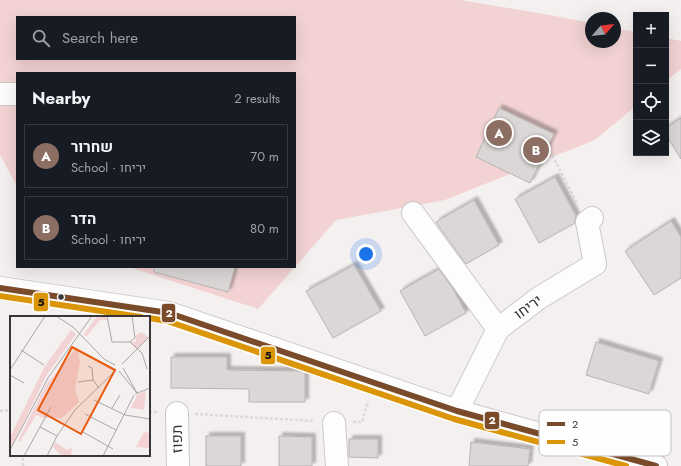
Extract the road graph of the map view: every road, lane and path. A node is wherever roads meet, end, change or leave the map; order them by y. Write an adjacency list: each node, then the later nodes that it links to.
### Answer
1 (0, 94): 2 (street)
2 (16, 94)
3 (550, 150): 5 (path)
4 (413, 213): 7 (street)
5 (590, 220): 7 (street, יריחו)
6 (0, 288): 8 (street)
7 (498, 329): 11 (street, יריחו)
8 (373, 383): 11 (street); 14 (path)
9 (10, 410): 10 (path)
10 (0, 411)
11 (457, 411): 15 (street)
12 (150, 412): 13 (path)
13 (177, 413): 14 (path); 17 (street, תפוז)
14 (334, 423): 18 (street)
15 (539, 434)
16 (620, 456): 19 (street)
17 (178, 466)
18 (337, 466)
19 (656, 466)

